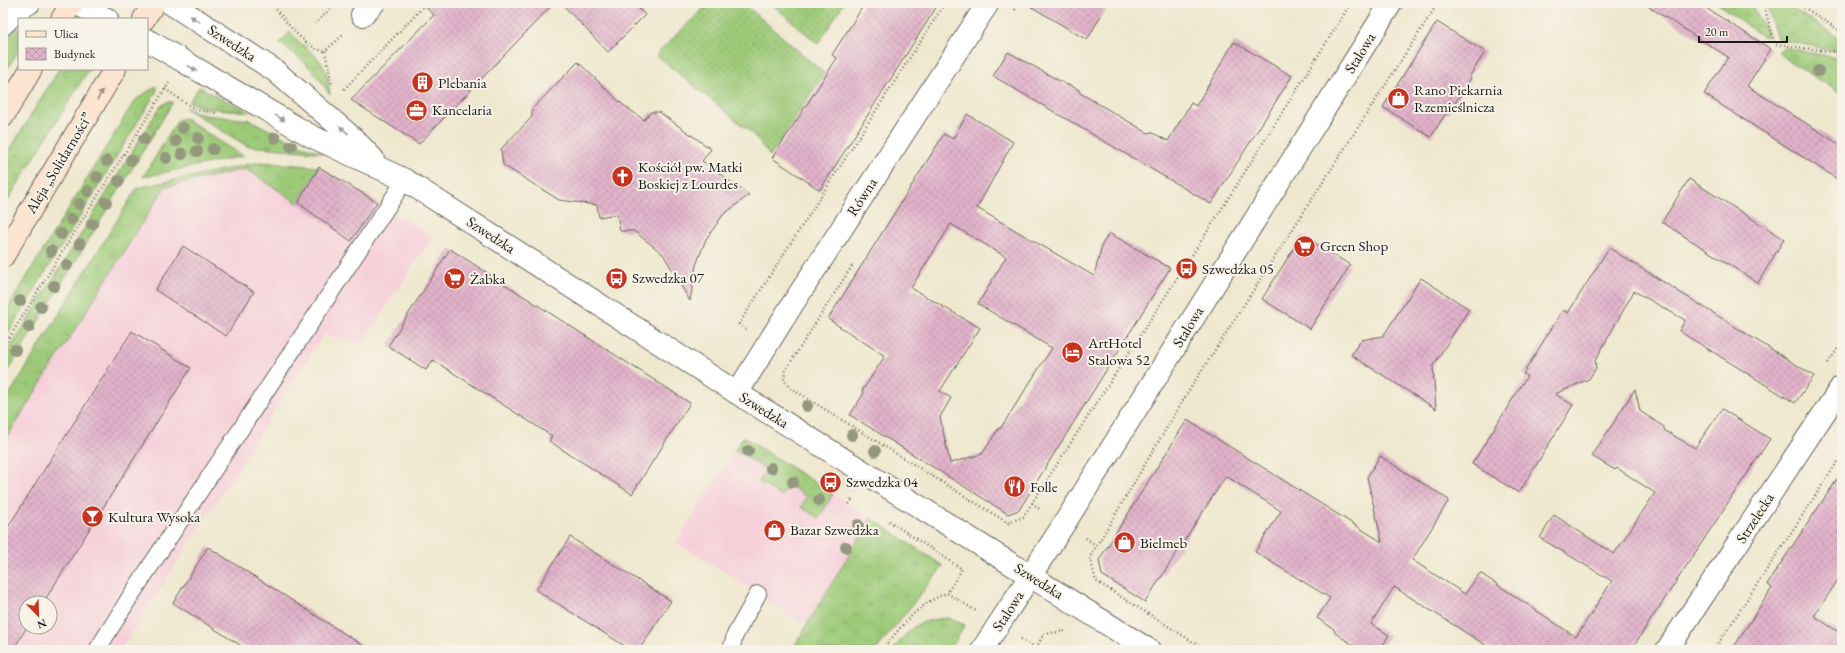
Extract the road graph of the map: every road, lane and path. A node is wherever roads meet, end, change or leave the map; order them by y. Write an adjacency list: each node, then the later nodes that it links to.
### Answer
1 (29, 3): 20 (street)
2 (73, 3): 17 (main road); 18 (street)
3 (154, 3): 19 (main road)
4 (170, 3): 31 (street, Szwedzka, one-way to 4)
5 (271, 3): 24 (path)
6 (336, 3): 21 (path)
7 (427, 3): 29 (path)
8 (945, 3): 35 (path)
9 (988, 3): 35 (street, Równa)
10 (1019, 3): 16 (path)
11 (1351, 3): 37 (path)
12 (1392, 3): 46 (street, Stalowa)
13 (1438, 3): 58 (path)
14 (1763, 3): 25 (path)
15 (1797, 3): 22 (path)
16 (1011, 16)
17 (63, 18)
18 (105, 18)
19 (145, 18)
20 (3, 24)
21 (315, 24)
22 (1842, 32)
23 (148, 41): 26 (street, Szwedzka)
24 (325, 51)
25 (1842, 54)
26 (182, 61): 31 (street, Szwedzka, one-way to 31); 36 (path)
27 (31, 70): 30 (main road)
28 (114, 70): 33 (main road, Aleja „Solidarności”, one-way to 28)
29 (344, 89)
30 (3, 116)
31 (381, 167): 32 (street, Szwedzka)
32 (405, 180): 39 (street, Szwedzka); 53 (lane)
33 (3, 256)
34 (853, 264): 37 (path)
35 (768, 342): 37 (path); 39 (street, Równa)
36 (3, 348)
37 (793, 357)
38 (1842, 386): 59 (street, Strzelecka)
39 (737, 393): 46 (street, Szwedzka)
40 (1842, 455): 60 (path)
41 (847, 494): 42 (path)
42 (853, 498): 43 (path); 44 (path)
43 (860, 502)
44 (849, 504)
45 (885, 519): 47 (path)
46 (1030, 576): 56 (street, Stalowa); 57 (street, Szwedzka)
47 (947, 593): 49 (path); 55 (path)
48 (758, 594): 54 (lane)
49 (975, 610)
50 (1064, 631): 52 (path)
51 (1016, 636): 52 (path)
52 (1035, 649)
53 (96, 650)
54 (731, 650)
55 (882, 650)
56 (982, 650)
57 (1149, 650)
58 (1206, 650)
59 (1668, 650)
60 (1714, 650)

